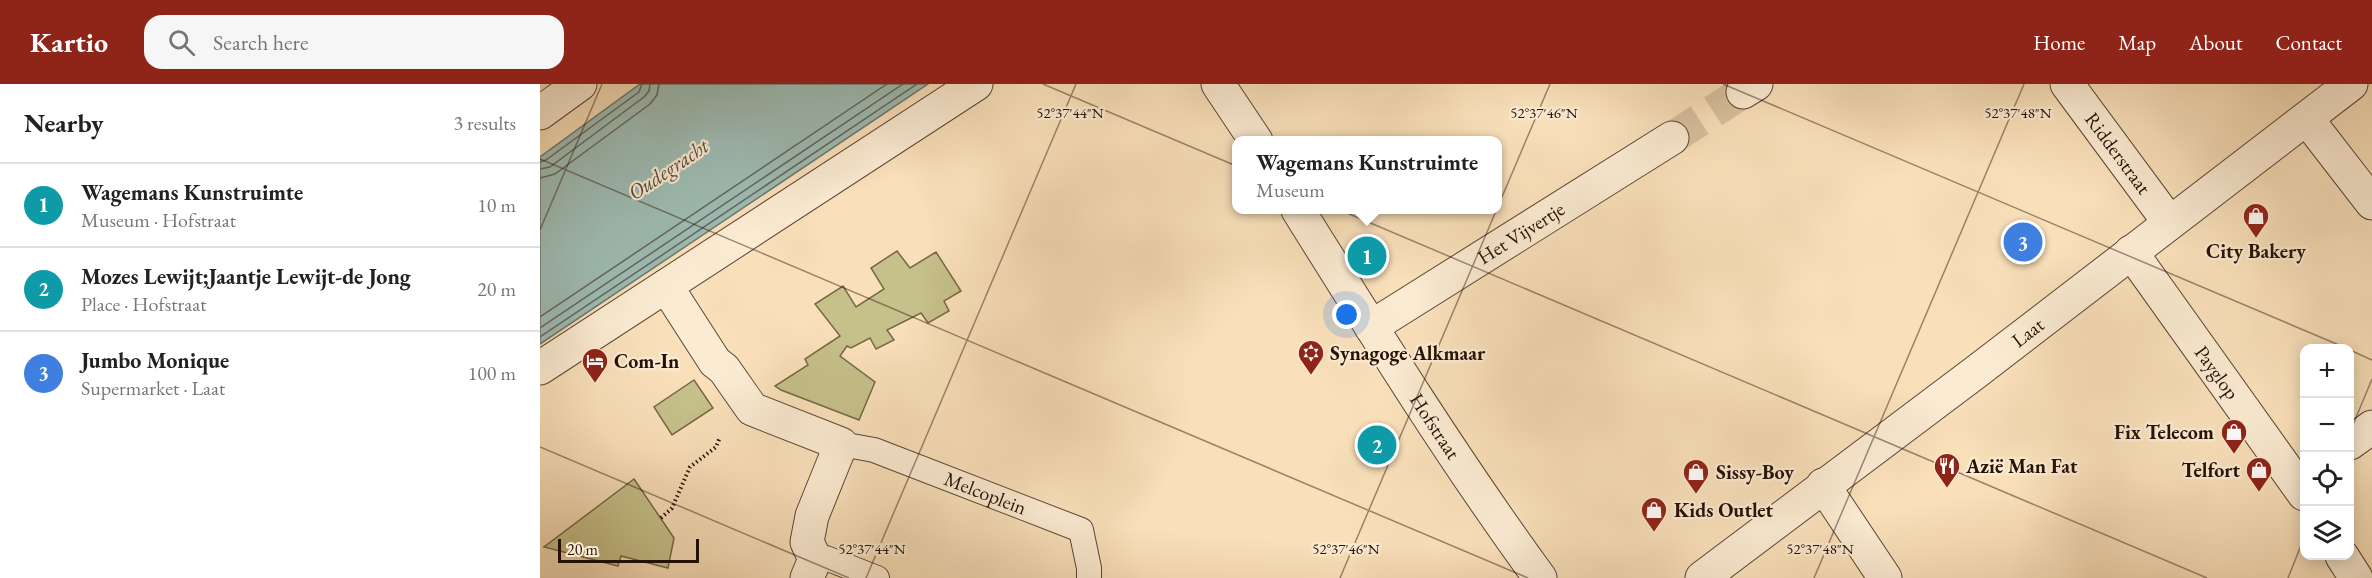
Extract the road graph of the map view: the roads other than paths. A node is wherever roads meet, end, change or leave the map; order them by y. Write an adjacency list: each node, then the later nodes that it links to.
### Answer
1 (580, 84): 6 (street)
2 (976, 84): 14 (street)
3 (1218, 84): 8 (street)
4 (2067, 84): 12 (street, Ridderstraat)
5 (2351, 84): 7 (street, Laat)
6 (540, 113)
7 (2307, 119): 10 (street); 12 (street, Laat)
8 (1253, 136)
9 (1671, 138): 15 (street, Het Vijvertje)
10 (2372, 203)
11 (1301, 214): 15 (street, Hofstraat)
12 (2169, 222): 13 (street, Laat)
13 (2131, 252): 20 (street, Payglop); 21 (street, Laat)
14 (666, 286): 16 (street); 19 (street, Melcoplein)
15 (1371, 327): 26 (street, Hofstraat)
16 (540, 368)
17 (2372, 427): 18 (street)
18 (2354, 440)
19 (841, 444): 23 (street); 25 (lane, Melcoplein)
20 (2300, 480)
21 (1823, 485): 27 (street, Laat); 28 (street)
22 (2345, 560): 29 (street)
23 (811, 569): 24 (lane)
24 (877, 578)
25 (1089, 578)
26 (1539, 578)
27 (1702, 578)
28 (1885, 578)
29 (2356, 578)

